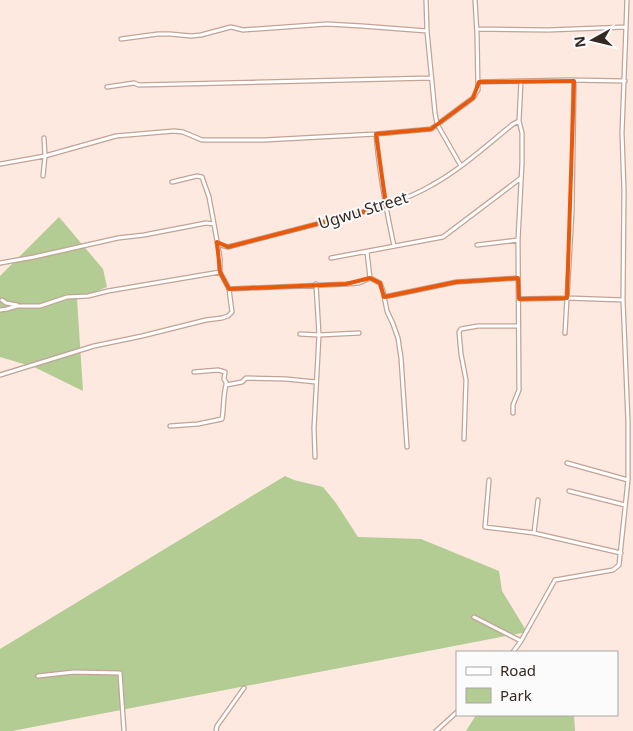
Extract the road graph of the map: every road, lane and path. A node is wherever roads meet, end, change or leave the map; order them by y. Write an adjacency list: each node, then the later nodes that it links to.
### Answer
1 (426, 0): 6 (street)
2 (475, 0): 5 (street)
3 (627, 0): 4 (street)
4 (626, 27): 5 (street); 11 (street)
5 (477, 29): 12 (street)
6 (427, 31): 7 (street); 8 (street)
7 (121, 39)
8 (431, 78): 13 (street); 15 (street)
9 (574, 80): 10 (street); 11 (street); 39 (street)
10 (522, 81): 12 (street); 14 (street)
11 (624, 81): 43 (street)
12 (479, 82): 15 (street)
13 (107, 86)
14 (520, 121): 20 (street, Ugwu Street); 22 (street)
15 (437, 124): 16 (street); 20 (street)
16 (376, 134): 18 (street); 24 (street)
17 (44, 138): 18 (street)
18 (45, 156): 19 (street); 21 (street)
19 (0, 164)
20 (461, 166): 24 (street, Ugwu Street)
21 (42, 176)
22 (521, 178): 26 (street); 29 (street)
23 (172, 182): 25 (street)
24 (386, 206): 27 (street, Ugwu Street); 29 (street)
25 (214, 224): 27 (street); 32 (street)
26 (518, 240): 28 (street); 35 (street)
27 (216, 242): 33 (street)
28 (477, 245)
29 (394, 246): 30 (street)
30 (367, 252): 31 (street); 34 (street)
31 (331, 258)
32 (0, 263)
33 (220, 272): 37 (street); 44 (street)
34 (370, 278): 36 (street); 38 (street)
35 (518, 278): 38 (street); 41 (street)
36 (316, 284): 37 (street); 50 (street)
37 (229, 288): 52 (street)
38 (384, 298): 58 (street)
39 (567, 298): 41 (street); 43 (street); 48 (street)
40 (12, 299): 44 (street)
41 (519, 299): 46 (street)
42 (2, 300): 44 (street)
43 (623, 300): 62 (street)
44 (16, 305): 45 (street)
45 (0, 310)
46 (518, 326): 55 (street); 57 (street)
47 (359, 333): 50 (street)
48 (565, 333)
49 (300, 334): 50 (street)
50 (319, 335): 53 (street)
51 (194, 372): 54 (street)
52 (0, 375)
53 (316, 382): 54 (street); 59 (street)
54 (226, 385): 56 (street)
55 (513, 413)
56 (170, 426)
57 (464, 439)
58 (407, 447)
59 (315, 457)
60 (567, 463): 62 (street)
61 (489, 480): 66 (street)
62 (628, 480): 65 (street)
63 (569, 491): 65 (street)
64 (538, 500): 66 (street)
65 (625, 505): 67 (street)
66 (534, 533): 67 (street)
67 (621, 553): 69 (street)
68 (474, 617): 69 (street)
69 (521, 642): 70 (street)
70 (514, 651)
71 (38, 676): 74 (street)
72 (244, 688): 75 (street)
73 (456, 713): 76 (street)
74 (124, 731)
75 (216, 731)
76 (436, 731)

